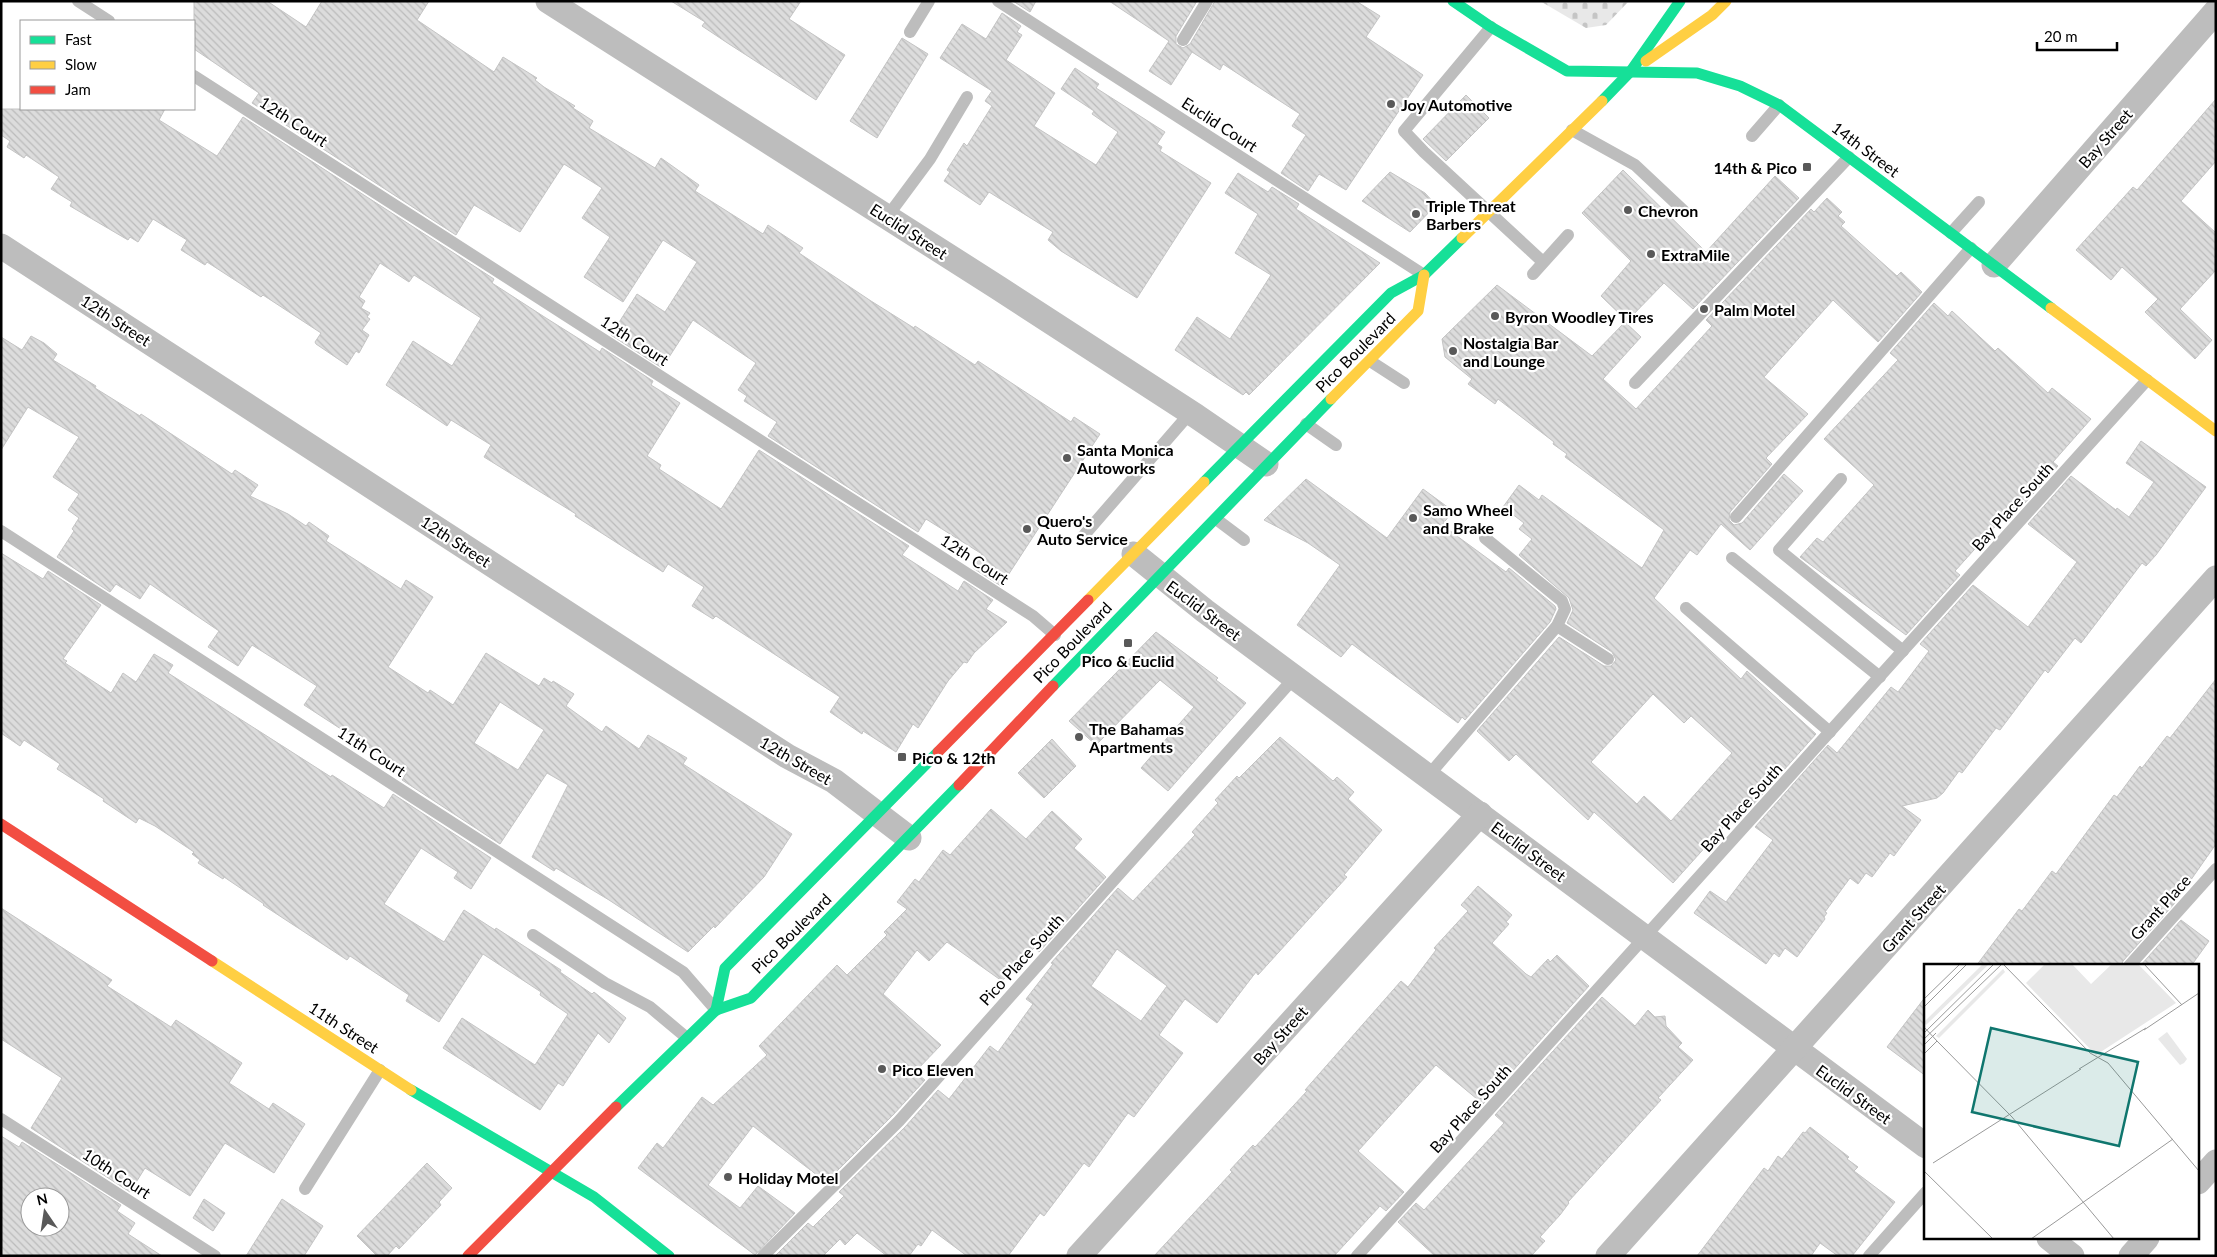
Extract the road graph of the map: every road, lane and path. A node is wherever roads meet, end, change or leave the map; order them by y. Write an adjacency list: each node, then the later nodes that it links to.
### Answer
1 (78, 1): 10 (lane)
2 (548, 1): 24 (street, Euclid Street)
3 (929, 1): 12 (lane)
4 (998, 1): 32 (lane, Euclid Court)
5 (1207, 1): 13 (lane)
6 (1453, 1): 11 (main road, 14th Street)
7 (1680, 1): 14 (main road, Pico Boulevard)
8 (1726, 1): 14 (main road, Pico Boulevard)
9 (2216, 12): 30 (street, Bay Street)
10 (107, 20)
11 (1491, 27): 14 (main road, 14th Street); 23 (lane)
12 (910, 32)
13 (1183, 40)
14 (1631, 71): 17 (main road, 14th Street); 18 (main road, Pico Boulevard)
15 (195, 77): 56 (lane, 12th Court)
16 (967, 97): 24 (lane)
17 (1779, 105): 19 (lane); 20 (main road, 14th Street)
18 (1572, 130): 22 (lane); 23 (main road, Pico Boulevard)
19 (1752, 136)
20 (1849, 157): 25 (main road, 14th Street); 36 (lane)
21 (1979, 202): 25 (lane)
22 (1684, 211)
23 (1488, 212): 29 (lane); 32 (main road, Pico Boulevard)
24 (888, 217): 37 (street, Euclid Street)
25 (1951, 233): 28 (main road, 14th Street)
26 (1568, 235): 29 (lane)
27 (1, 246): 63 (street, 12th Street)
28 (1971, 248): 30 (main road, 14th Street); 44 (lane)
29 (1543, 262): 31 (lane)
30 (1994, 265): 34 (main road, 14th Street)
31 (1533, 274)
32 (1424, 275): 33 (main road, Pico Boulevard); 41 (main road, Pico Boulevard)
33 (1370, 361): 35 (lane); 38 (main road, Pico Boulevard)
34 (2148, 380): 39 (main road, 14th Street); 57 (lane, Bay Place South)
35 (1404, 383)
36 (1635, 383)
37 (1191, 412): 41 (street, Euclid Street); 47 (lane)
38 (1306, 424): 40 (lane); 42 (main road, Pico Boulevard)
39 (2216, 431)
40 (1336, 444)
41 (1241, 446): 42 (street, Euclid Street); 50 (main road, Pico Boulevard)
42 (1266, 464): 45 (main road, Pico Boulevard)
43 (1840, 478): 57 (lane)
44 (1736, 517)
45 (1216, 519): 49 (lane); 52 (main road, Pico Boulevard)
46 (1, 531): 71 (lane, 11th Court)
47 (1085, 534)
48 (1485, 538): 55 (lane)
49 (1244, 540)
50 (1134, 554): 52 (street, Euclid Street); 56 (main road, Pico Boulevard)
51 (1732, 558): 60 (lane)
52 (1160, 576): 59 (street, Euclid Street); 66 (main road, Pico Boulevard)
53 (2216, 578): 73 (street, Grant Street)
54 (1686, 608): 61 (lane)
55 (1557, 626): 58 (lane); 62 (lane)
56 (1055, 635): 63 (main road, Pico Boulevard)
57 (1903, 651): 60 (lane, Bay Place South)
58 (1608, 659)
59 (1295, 676): 62 (street, Euclid Street); 87 (lane, Pico Place South)
60 (1880, 677): 61 (lane, Bay Place South)
61 (1830, 732): 69 (lane, Bay Place South)
62 (1428, 776): 64 (street, Euclid Street)
63 (879, 814): 66 (street, 12th Street); 71 (main road, Pico Boulevard)
64 (1480, 814): 69 (street, Euclid Street); 88 (street, Bay Street)
65 (1, 824): 74 (main road, 11th Street)
66 (908, 838): 71 (main road, Pico Boulevard)
67 (2216, 869): 70 (lane, Grant Place)
68 (533, 936): 72 (lane)
69 (1646, 938): 73 (street, Euclid Street); 89 (lane, Bay Place South)
70 (2131, 964)
71 (716, 1010): 72 (main road, Pico Boulevard)
72 (687, 1038): 78 (main road, Pico Boulevard)
73 (1794, 1050): 76 (street, Euclid Street); 90 (street, Grant Street)
74 (380, 1070): 78 (main road, 11th Street); 80 (lane)
75 (1, 1119): 84 (lane, 10th Court)
76 (1924, 1145)
77 (2216, 1162): 79 (street)
78 (551, 1170): 85 (main road, Pico Boulevard); 86 (main road, 11th Street)
79 (2200, 1180)
80 (305, 1189)
81 (1924, 1194): 91 (lane)
82 (2052, 1240): 92 (street)
83 (2145, 1240): 93 (street)
84 (215, 1256)
85 (468, 1256)
86 (669, 1256)
87 (764, 1256)
88 (1079, 1256)
89 (1358, 1256)
90 (1608, 1256)
91 (1869, 1256)
92 (2072, 1256)
93 (2131, 1256)

